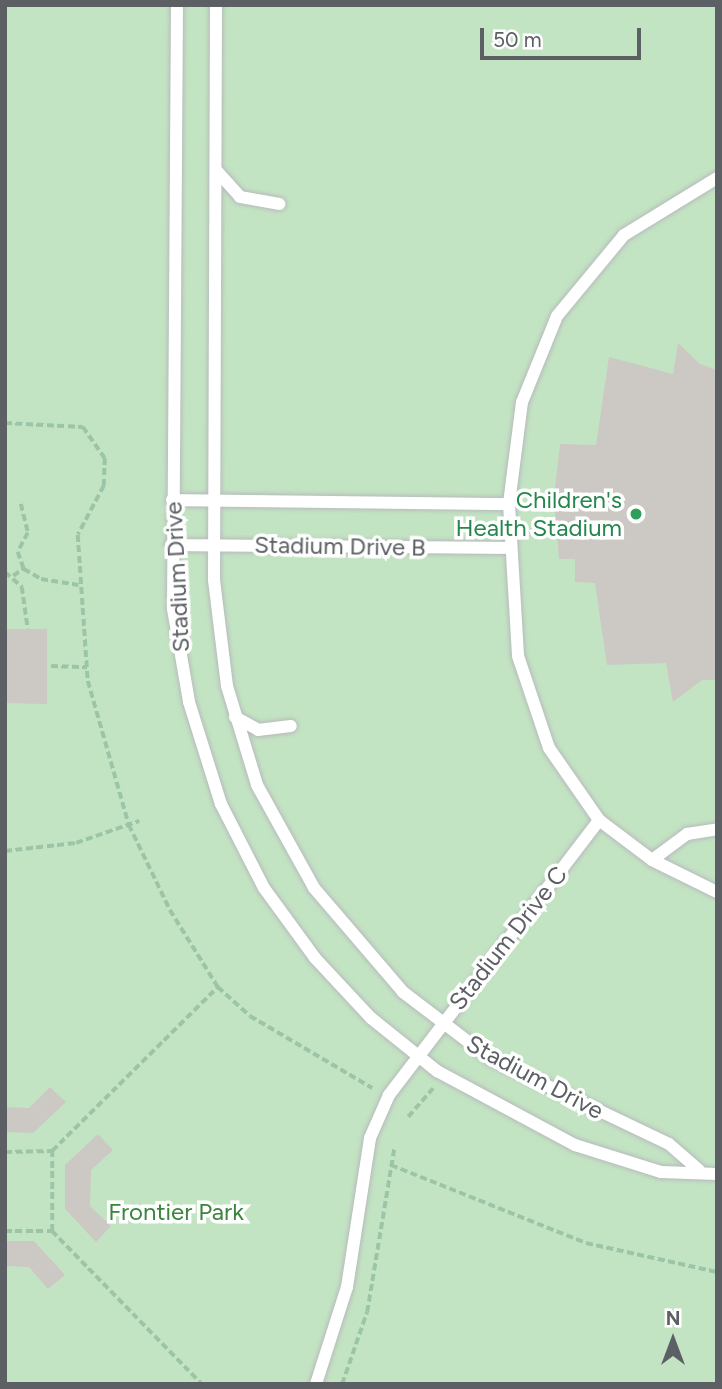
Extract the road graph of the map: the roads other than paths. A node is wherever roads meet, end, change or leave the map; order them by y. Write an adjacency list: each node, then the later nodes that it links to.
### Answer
1 (177, 5): 6 (lane, Stadium Drive)
2 (216, 5): 3 (lane, Stadium Drive)
3 (215, 168): 5 (lane); 7 (lane, Stadium Drive)
4 (717, 178): 8 (lane)
5 (279, 204)
6 (172, 500): 7 (lane, Stadium Drive B); 9 (lane, Stadium Drive)
7 (214, 500): 8 (lane, Stadium Drive B); 10 (lane, Stadium Drive)
8 (509, 504): 11 (lane)
9 (172, 545): 10 (lane, Stadium Drive B); 19 (lane, Stadium Drive)
10 (214, 545): 11 (lane, Stadium Drive B); 12 (lane, Stadium Drive)
11 (509, 548): 14 (lane)
12 (235, 717): 13 (lane); 18 (lane, Stadium Drive)
13 (291, 726)
14 (599, 820): 16 (lane); 18 (lane, Stadium Drive C)
15 (717, 829): 16 (lane)
16 (652, 860): 17 (lane)
17 (717, 892)
18 (441, 1025): 19 (lane, Stadium Drive C); 20 (lane, Stadium Drive)
19 (418, 1056): 20 (lane, Stadium Drive); 22 (lane, Stadium Drive C)
20 (699, 1170): 21 (lane, Stadium Drive)
21 (717, 1174)
22 (316, 1384)

